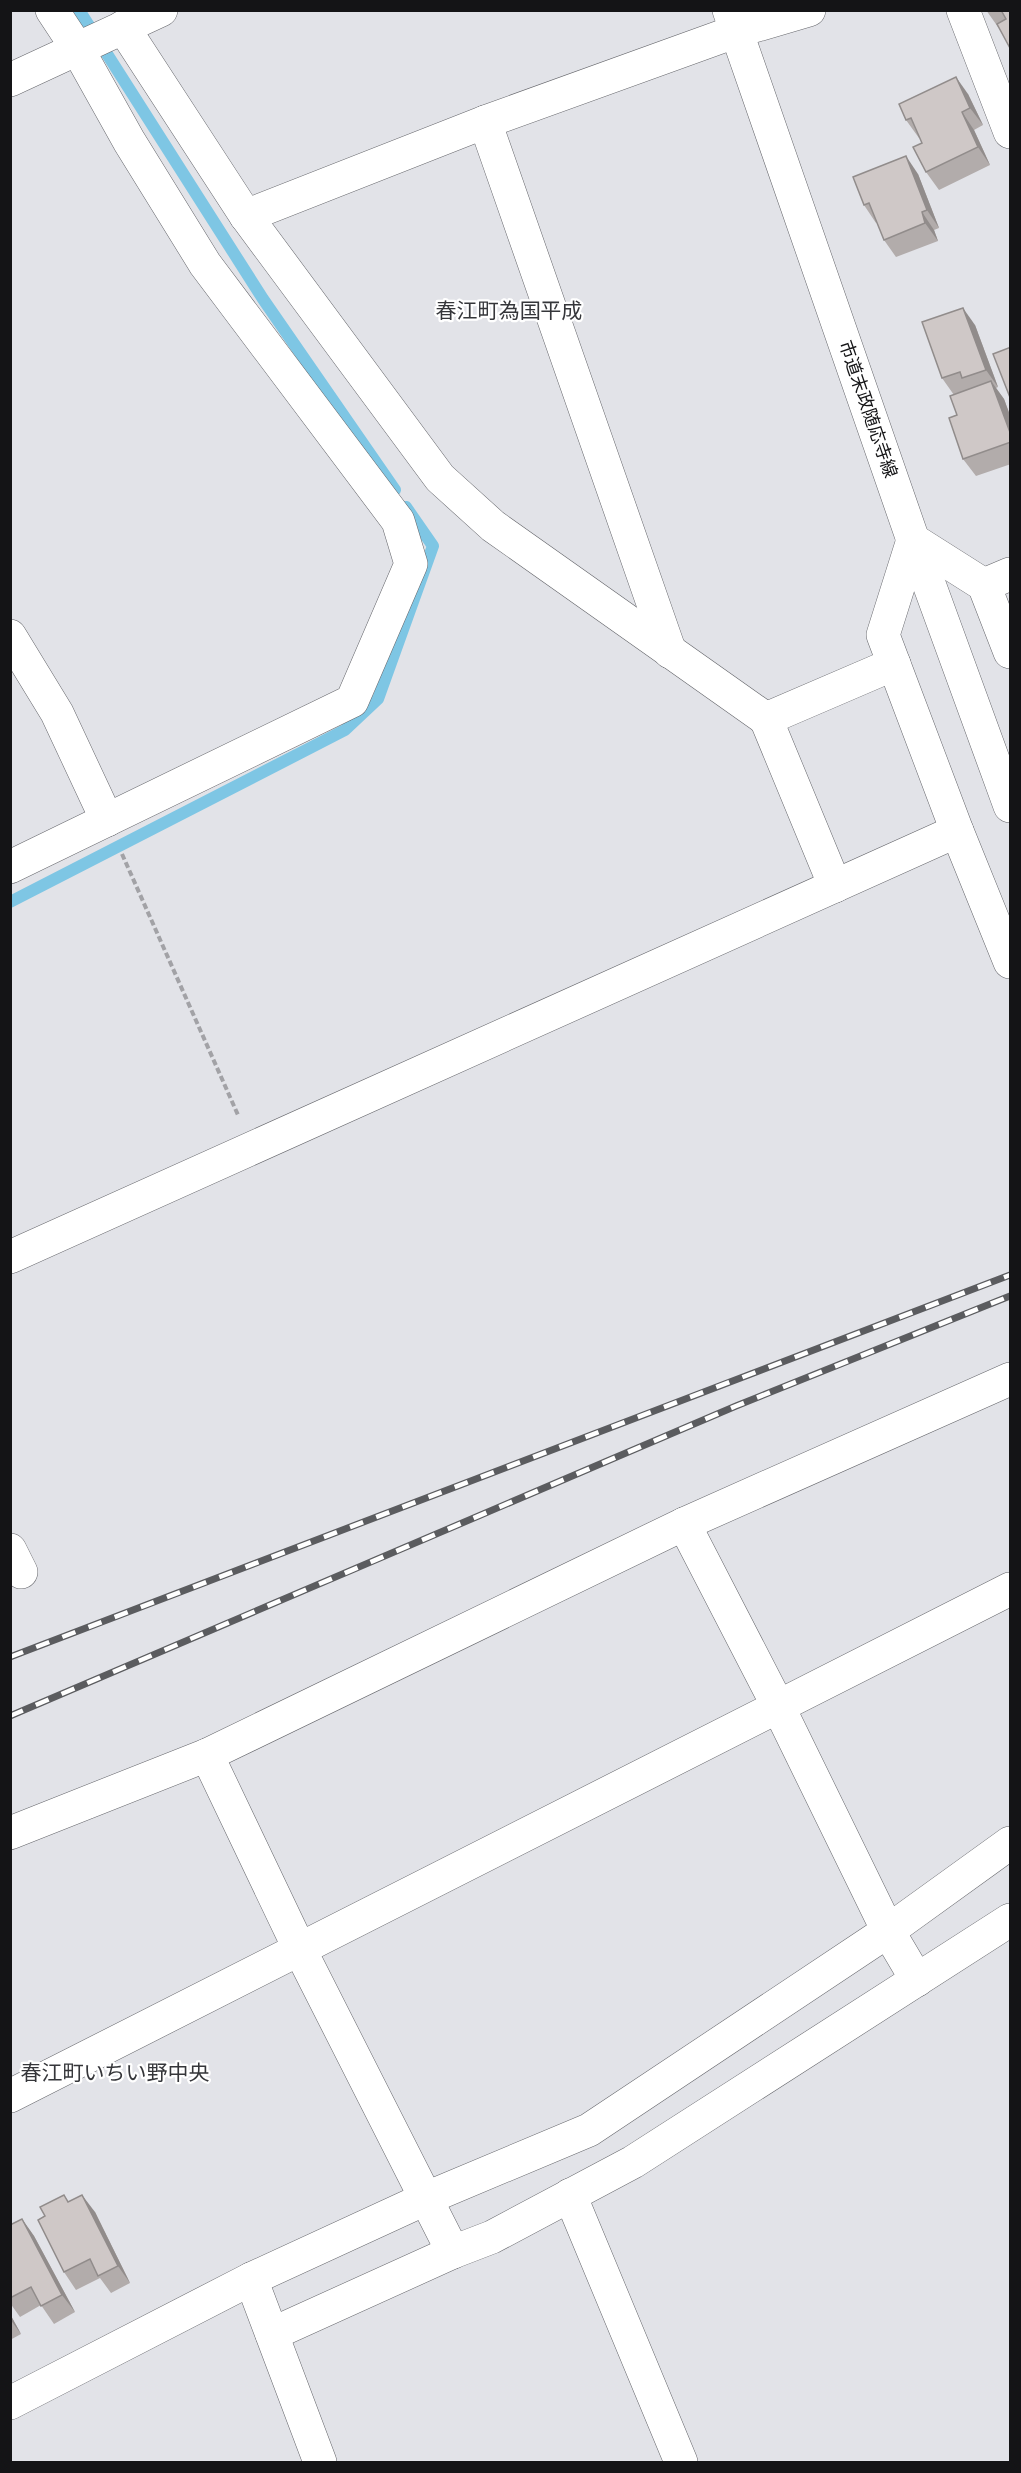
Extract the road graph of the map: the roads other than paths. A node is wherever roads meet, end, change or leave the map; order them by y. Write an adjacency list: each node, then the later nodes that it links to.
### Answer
1 (52, 10): 7 (street)
2 (161, 10): 6 (street)
3 (809, 10): 5 (street)
4 (963, 10): 10 (street)
5 (733, 21): 9 (street); 12 (street, 市道末政随応寺線)
6 (123, 27): 7 (street); 11 (street)
7 (77, 48): 8 (street); 20 (street)
8 (10, 80)
9 (486, 122): 11 (street); 15 (street)
10 (1011, 132)
11 (246, 216): 15 (street)
12 (914, 540): 13 (street); 17 (street); 19 (street, 市道末政随応寺線)
13 (997, 580): 16 (street)
14 (10, 636): 20 (street)
15 (670, 652): 18 (street)
16 (1011, 652)
17 (894, 664): 18 (street); 21 (street)
18 (766, 719): 23 (street)
19 (1011, 806)
20 (107, 820): 22 (street)
21 (957, 831): 23 (street); 24 (street)
22 (10, 867)
23 (835, 886): 25 (street)
24 (1011, 962)
25 (10, 1257)
26 (1011, 1379): 27 (street)
27 (684, 1524): 29 (street); 30 (street)
28 (1011, 1589): 29 (street)
29 (778, 1706): 34 (street); 35 (street)
30 (207, 1755): 31 (street); 35 (street)
31 (10, 1833)
32 (1011, 1843): 34 (street)
33 (1011, 1920): 36 (street)
34 (888, 1931): 36 (street); 39 (street)
35 (300, 1950): 37 (street); 39 (street)
36 (917, 1980): 38 (street)
37 (10, 2096)
38 (570, 2195): 40 (street); 45 (street)
39 (427, 2198): 40 (street); 41 (street)
40 (453, 2252): 42 (street)
41 (251, 2279): 42 (street); 43 (street)
42 (272, 2334): 44 (street)
43 (10, 2403)
44 (320, 2463)
45 (681, 2463)

